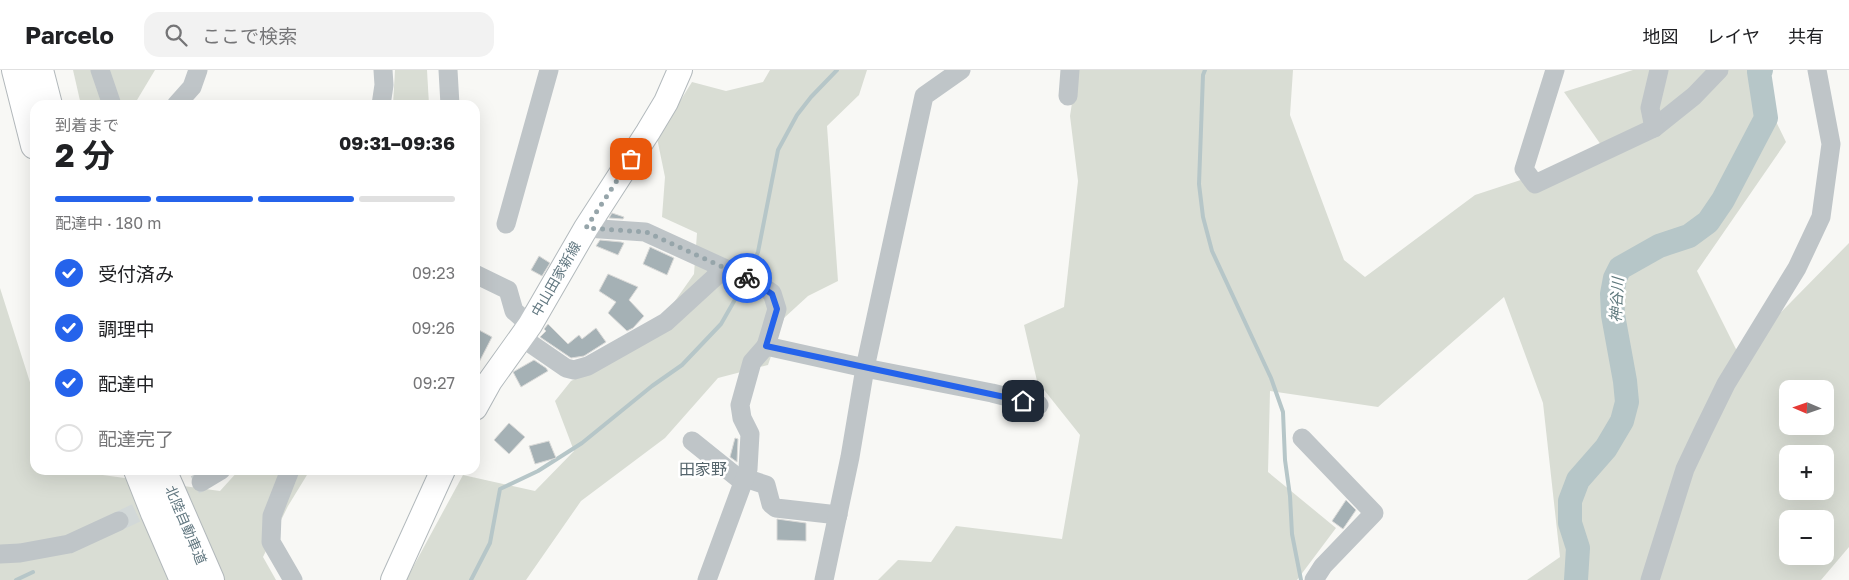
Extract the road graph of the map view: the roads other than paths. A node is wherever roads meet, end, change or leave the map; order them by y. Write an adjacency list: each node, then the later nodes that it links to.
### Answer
1 (16, 70): 21 (highway)
2 (39, 70): 16 (highway)
3 (100, 70): 17 (street)
4 (198, 70): 18 (street)
5 (383, 70): 19 (street)
6 (448, 70): 20 (street)
7 (549, 70): 23 (street)
8 (680, 70): 24 (main road, 中山田家新線)
9 (961, 70): 29 (street)
10 (1070, 70): 15 (street)
11 (1555, 70): 22 (street)
12 (1659, 70): 22 (street)
13 (1719, 70): 22 (street)
14 (1817, 70): 51 (street)
15 (1068, 96)
16 (47, 100)
17 (110, 100)
18 (180, 100)
19 (382, 100)
20 (450, 100)
21 (30, 125)
22 (1654, 128)
23 (506, 224)
24 (586, 228): 25 (street); 27 (main road, 中山田家新線)
25 (722, 268): 27 (street); 28 (street)
26 (480, 276): 27 (street)
27 (525, 331): 30 (main road, 中山田家新線)
28 (766, 346): 29 (street); 39 (street)
29 (866, 368): 31 (street); 41 (street)
30 (480, 399)
31 (1038, 405)
32 (1302, 438): 50 (street)
33 (692, 441): 39 (street)
34 (140, 475): 44 (highway, 北陸自動車道)
35 (164, 475): 45 (highway, 北陸自動車道)
36 (213, 475): 40 (street)
37 (288, 475): 46 (street)
38 (441, 475): 47 (main road)
39 (744, 480): 41 (street); 48 (street)
40 (201, 482)
41 (838, 515): 49 (street)
42 (119, 521): 43 (street)
43 (0, 554)
44 (184, 580)
45 (210, 580)
46 (293, 580)
47 (393, 580)
48 (707, 580)
49 (824, 580)
50 (1314, 580)
51 (1650, 580)

